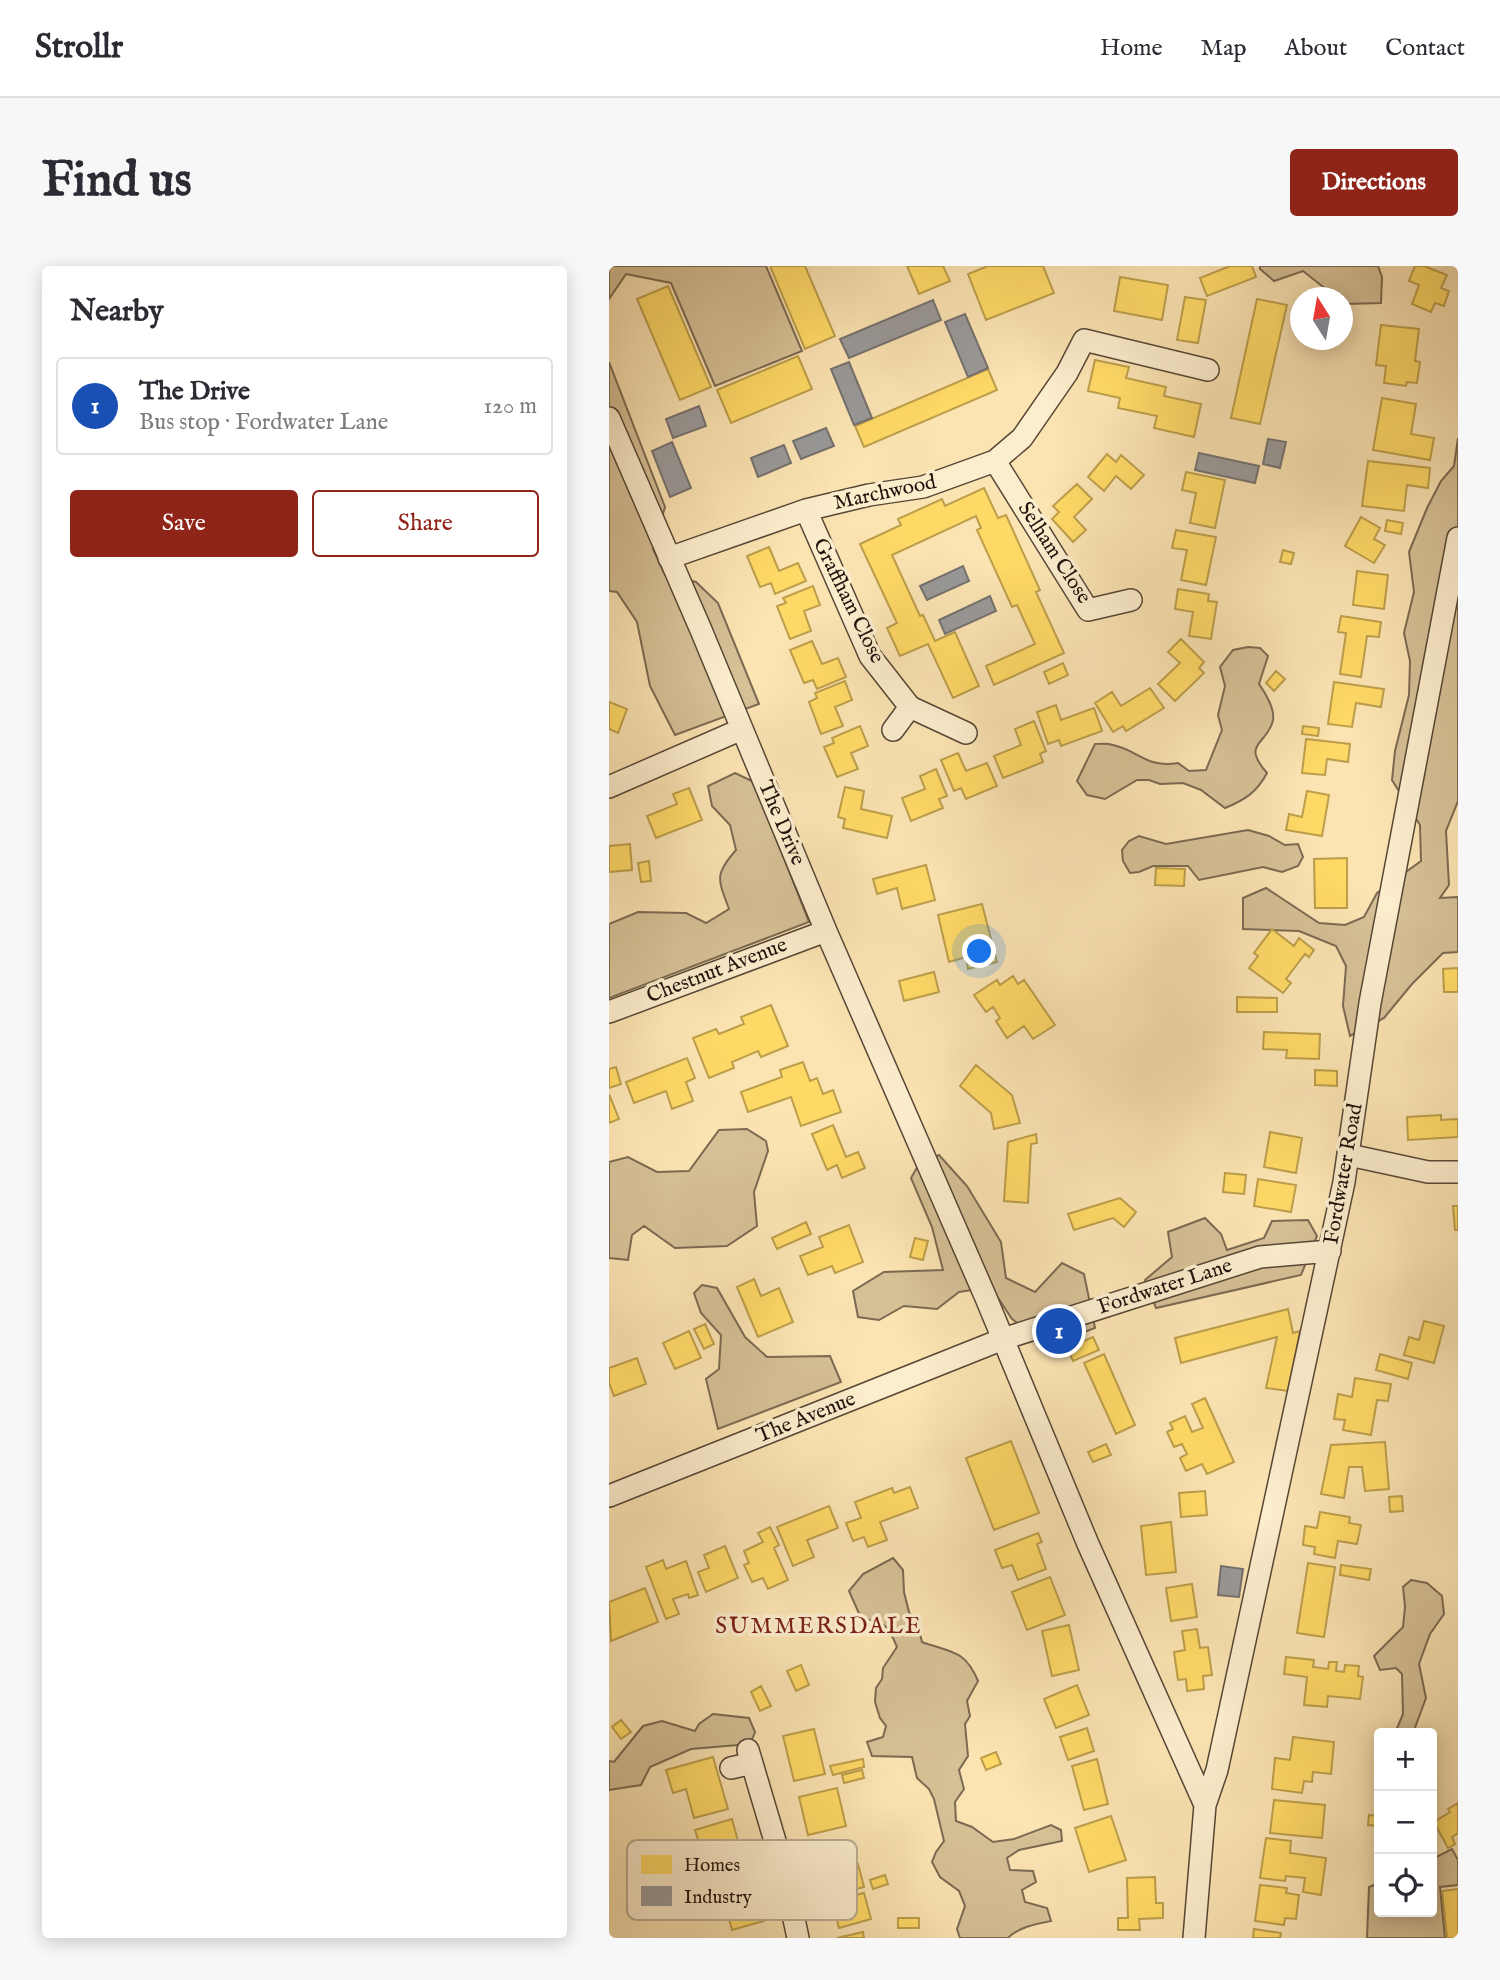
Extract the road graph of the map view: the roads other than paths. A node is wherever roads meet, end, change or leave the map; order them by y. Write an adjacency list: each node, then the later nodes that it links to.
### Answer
1 (1209, 370): 3 (street, Marchwood)
2 (609, 418): 6 (street, The Drive)
3 (995, 461): 4 (street, Marchwood); 7 (street, Selham Close)
4 (806, 510): 6 (street, Marchwood); 8 (street, Graffham Close)
5 (1458, 538): 15 (street, Fordwater Road)
6 (669, 558): 9 (street, The Drive)
7 (1131, 600)
8 (910, 707): 10 (street); 11 (street, Graffham Close)
9 (742, 729): 12 (street); 13 (street, The Drive)
10 (893, 730)
11 (966, 733)
12 (609, 787)
13 (826, 931): 14 (street, Chestnut Avenue); 18 (street, The Drive)
14 (609, 1012)
15 (1349, 1155): 16 (street); 17 (street, Fordwater Road)
16 (1458, 1172)
17 (1330, 1251): 18 (street, Fordwater Lane); 21 (street, Fordwater Road)
18 (1003, 1339): 19 (street, The Avenue); 21 (street, The Drive)
19 (609, 1496)
20 (744, 1761): 22 (street)
21 (1205, 1805): 25 (street)
22 (773, 1840)
23 (795, 1920): 24 (street)
24 (799, 1938)
25 (1195, 1938)

